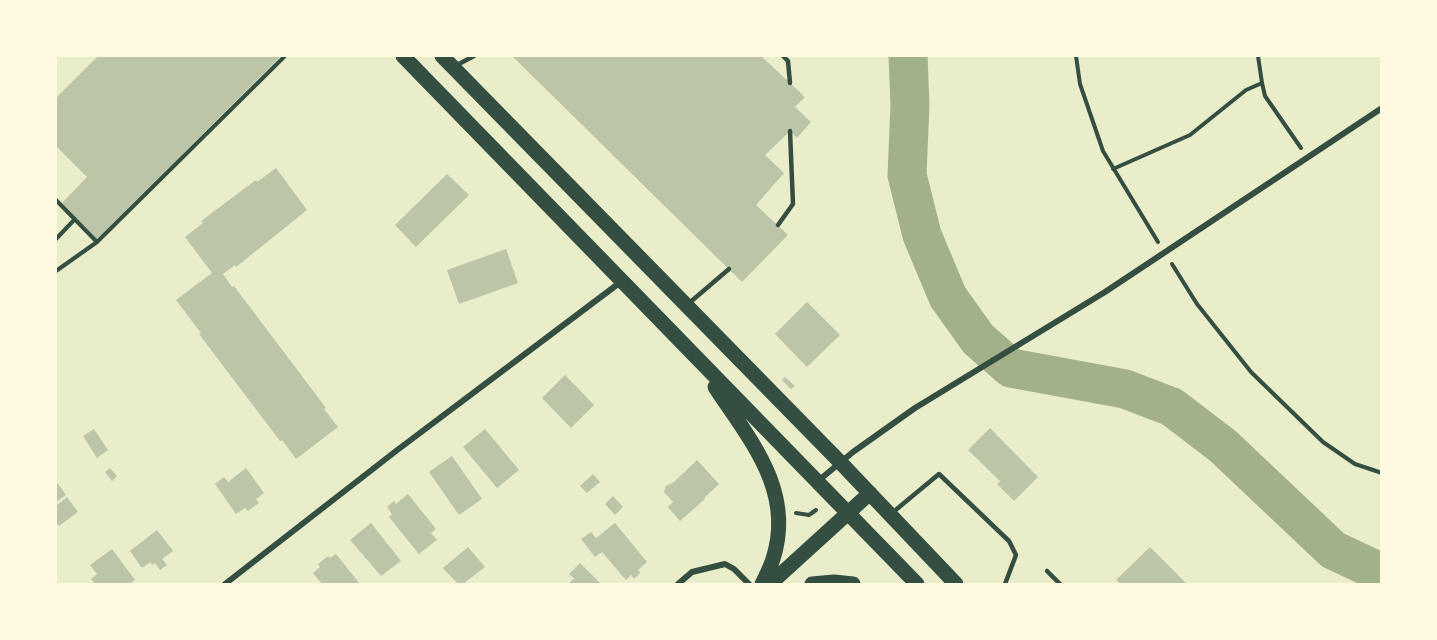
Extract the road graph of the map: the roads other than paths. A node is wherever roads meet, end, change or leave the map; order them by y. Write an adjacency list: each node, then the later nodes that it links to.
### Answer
1 (403, 56): 11 (main road)
2 (442, 56): 5 (main road)
3 (474, 56): 5 (lane)
4 (783, 56): 6 (lane)
5 (453, 67): 12 (main road)
6 (790, 83)
7 (1382, 108): 14 (street)
8 (790, 131): 9 (lane)
9 (778, 225)
10 (729, 269): 12 (lane)
11 (622, 281): 13 (main road); 20 (street)
12 (687, 305): 14 (main road)
13 (698, 359): 15 (main road); 23 (main road)
14 (840, 462): 15 (street); 16 (main road)
15 (818, 482): 17 (main road)
16 (870, 493): 17 (main road); 18 (main road)
17 (848, 513): 24 (main road); 27 (main road)
18 (891, 514): 28 (main road); 29 (lane)
19 (1047, 571): 30 (lane)
20 (225, 585)
21 (678, 585): 22 (street)
22 (749, 585)
23 (762, 585)
24 (770, 585)
25 (812, 585): 26 (main road)
26 (853, 585)
27 (916, 585)
28 (956, 585)
29 (1005, 585)
30 (1060, 585)

